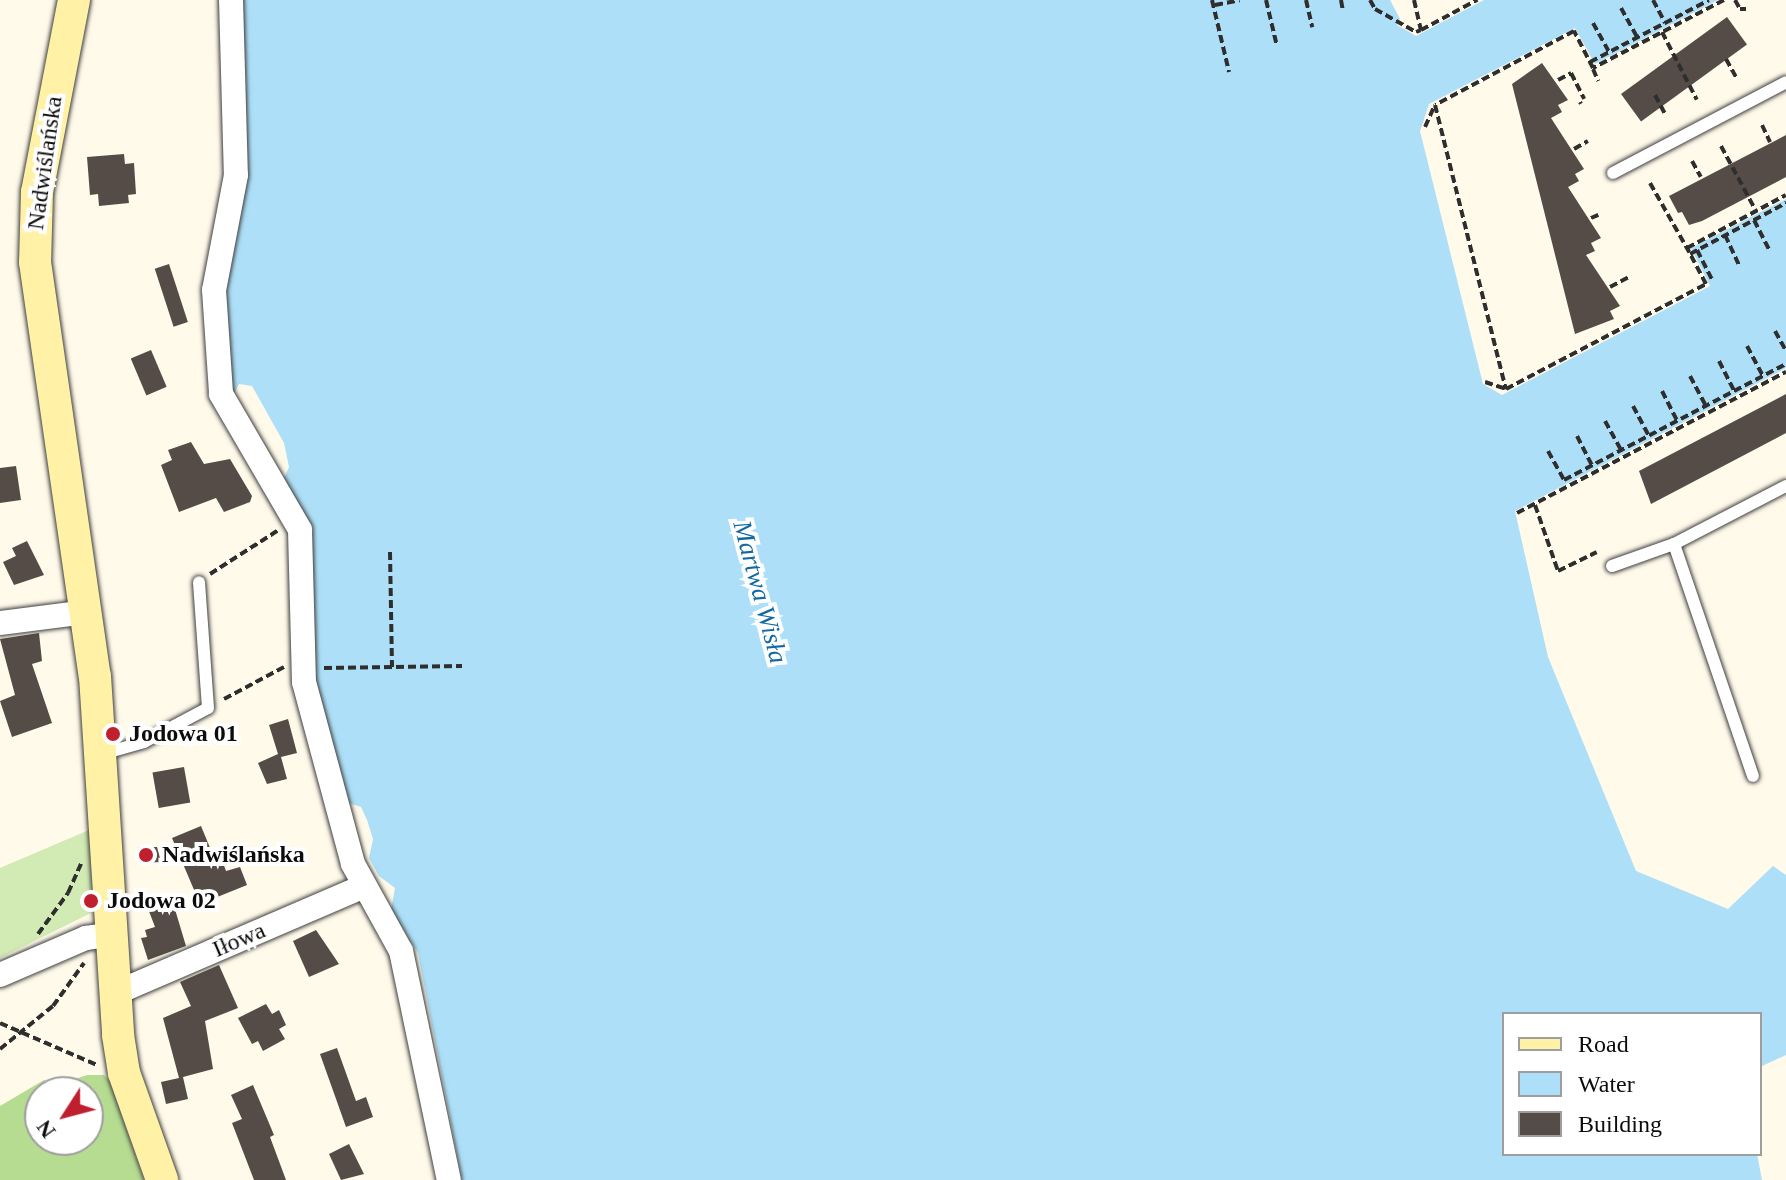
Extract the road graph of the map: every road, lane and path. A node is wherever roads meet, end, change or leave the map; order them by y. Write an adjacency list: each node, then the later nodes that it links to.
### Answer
1 (74, 0): 96 (street, Nadwiślańska)
2 (231, 0): 90 (street)
3 (1240, 0): 15 (path)
4 (1266, 0): 26 (path)
5 (1306, 0): 22 (path)
6 (1341, 0): 19 (path)
7 (1370, 0): 23 (path)
8 (1414, 0): 23 (path)
9 (1477, 0): 23 (path)
10 (1653, 0): 21 (path)
11 (1690, 0): 17 (path)
12 (1709, 0): 17 (path)
13 (1724, 0): 24 (path)
14 (1735, 0): 18 (path)
15 (1213, 3): 31 (path)
16 (1621, 8): 25 (path)
17 (1694, 8): 21 (path)
18 (1746, 9)
19 (1343, 11)
20 (1593, 23): 27 (path)
21 (1665, 23): 25 (path)
22 (1312, 27)
23 (1421, 30)
24 (1662, 32): 30 (path); 37 (path)
25 (1637, 37): 27 (path)
26 (1277, 46)
27 (1607, 53): 29 (path)
28 (1726, 59): 32 (path)
29 (1591, 61): 30 (path); 39 (path)
30 (1593, 68): 34 (path)
31 (1229, 72)
32 (1737, 79)
33 (1558, 80): 38 (path)
34 (1598, 81)
35 (1786, 82): 48 (lane)
36 (1655, 95): 40 (path)
37 (1697, 100)
38 (1582, 102)
39 (1435, 105): 42 (path); 75 (path)
40 (1666, 116)
41 (1762, 125): 44 (path)
42 (1425, 127)
43 (1588, 141): 46 (path)
44 (1770, 142)
45 (1721, 146): 53 (path)
46 (1574, 149)
47 (1692, 161): 49 (path)
48 (1613, 173)
49 (1701, 177)
50 (1650, 183): 59 (path)
51 (1786, 195): 53 (path)
52 (1784, 204): 54 (path); 57 (path)
53 (1756, 211): 59 (path)
54 (1786, 213)
55 (1598, 215): 56 (path)
56 (1591, 218)
57 (1754, 220): 58 (path); 60 (path)
58 (1725, 235): 61 (path); 62 (path)
59 (1687, 248): 61 (path)
60 (1770, 251)
61 (1693, 252): 64 (path); 75 (path)
62 (1740, 267)
63 (1631, 276): 65 (path)
64 (1712, 280)
65 (1610, 287)
66 (1775, 331): 68 (path)
67 (1747, 346): 73 (path)
68 (1786, 351)
69 (1719, 361): 77 (path)
70 (1786, 364): 73 (path)
71 (1786, 372): 88 (path)
72 (1690, 376): 79 (path)
73 (1763, 376): 77 (path)
74 (1485, 382): 75 (path)
75 (1506, 389)
76 (1662, 391): 81 (path)
77 (1734, 391): 79 (path)
78 (1633, 406): 83 (path)
79 (1706, 406): 81 (path)
80 (1605, 421): 85 (path)
81 (1677, 421): 83 (path)
82 (1577, 436): 86 (path)
83 (1649, 436): 85 (path)
84 (1548, 451): 86 (path)
85 (1621, 451): 86 (path)
86 (1592, 465)
87 (1786, 486): 91 (lane)
88 (1534, 504): 89 (path); 93 (path)
89 (1517, 513)
90 (297, 522): 95 (path); 100 (street)
91 (1674, 544): 94 (lane); 103 (lane)
92 (390, 552): 99 (path)
93 (1597, 552)
94 (1612, 566)
95 (199, 582): 101 (lane)
96 (87, 612): 97 (street); 102 (street, Nadwiślańska)
97 (0, 623)
98 (462, 666): 99 (path)
99 (392, 667): 100 (path)
100 (303, 669): 101 (path); 105 (street)
101 (208, 708): 102 (lane)
102 (102, 754): 107 (street, Nadwiślańska)
103 (1753, 776)
104 (82, 860): 106 (path)
105 (364, 886): 109 (street, Iłowa); 115 (street)
106 (34, 939)
107 (98, 944): 108 (street); 109 (street, Nadwiślańska); 111 (path)
108 (0, 975)
109 (112, 990): 114 (street, Nadwiślańska)
110 (0, 1023): 111 (path)
111 (21, 1034): 112 (path); 113 (path)
112 (0, 1049)
113 (101, 1068)
114 (162, 1180)
115 (449, 1180)

